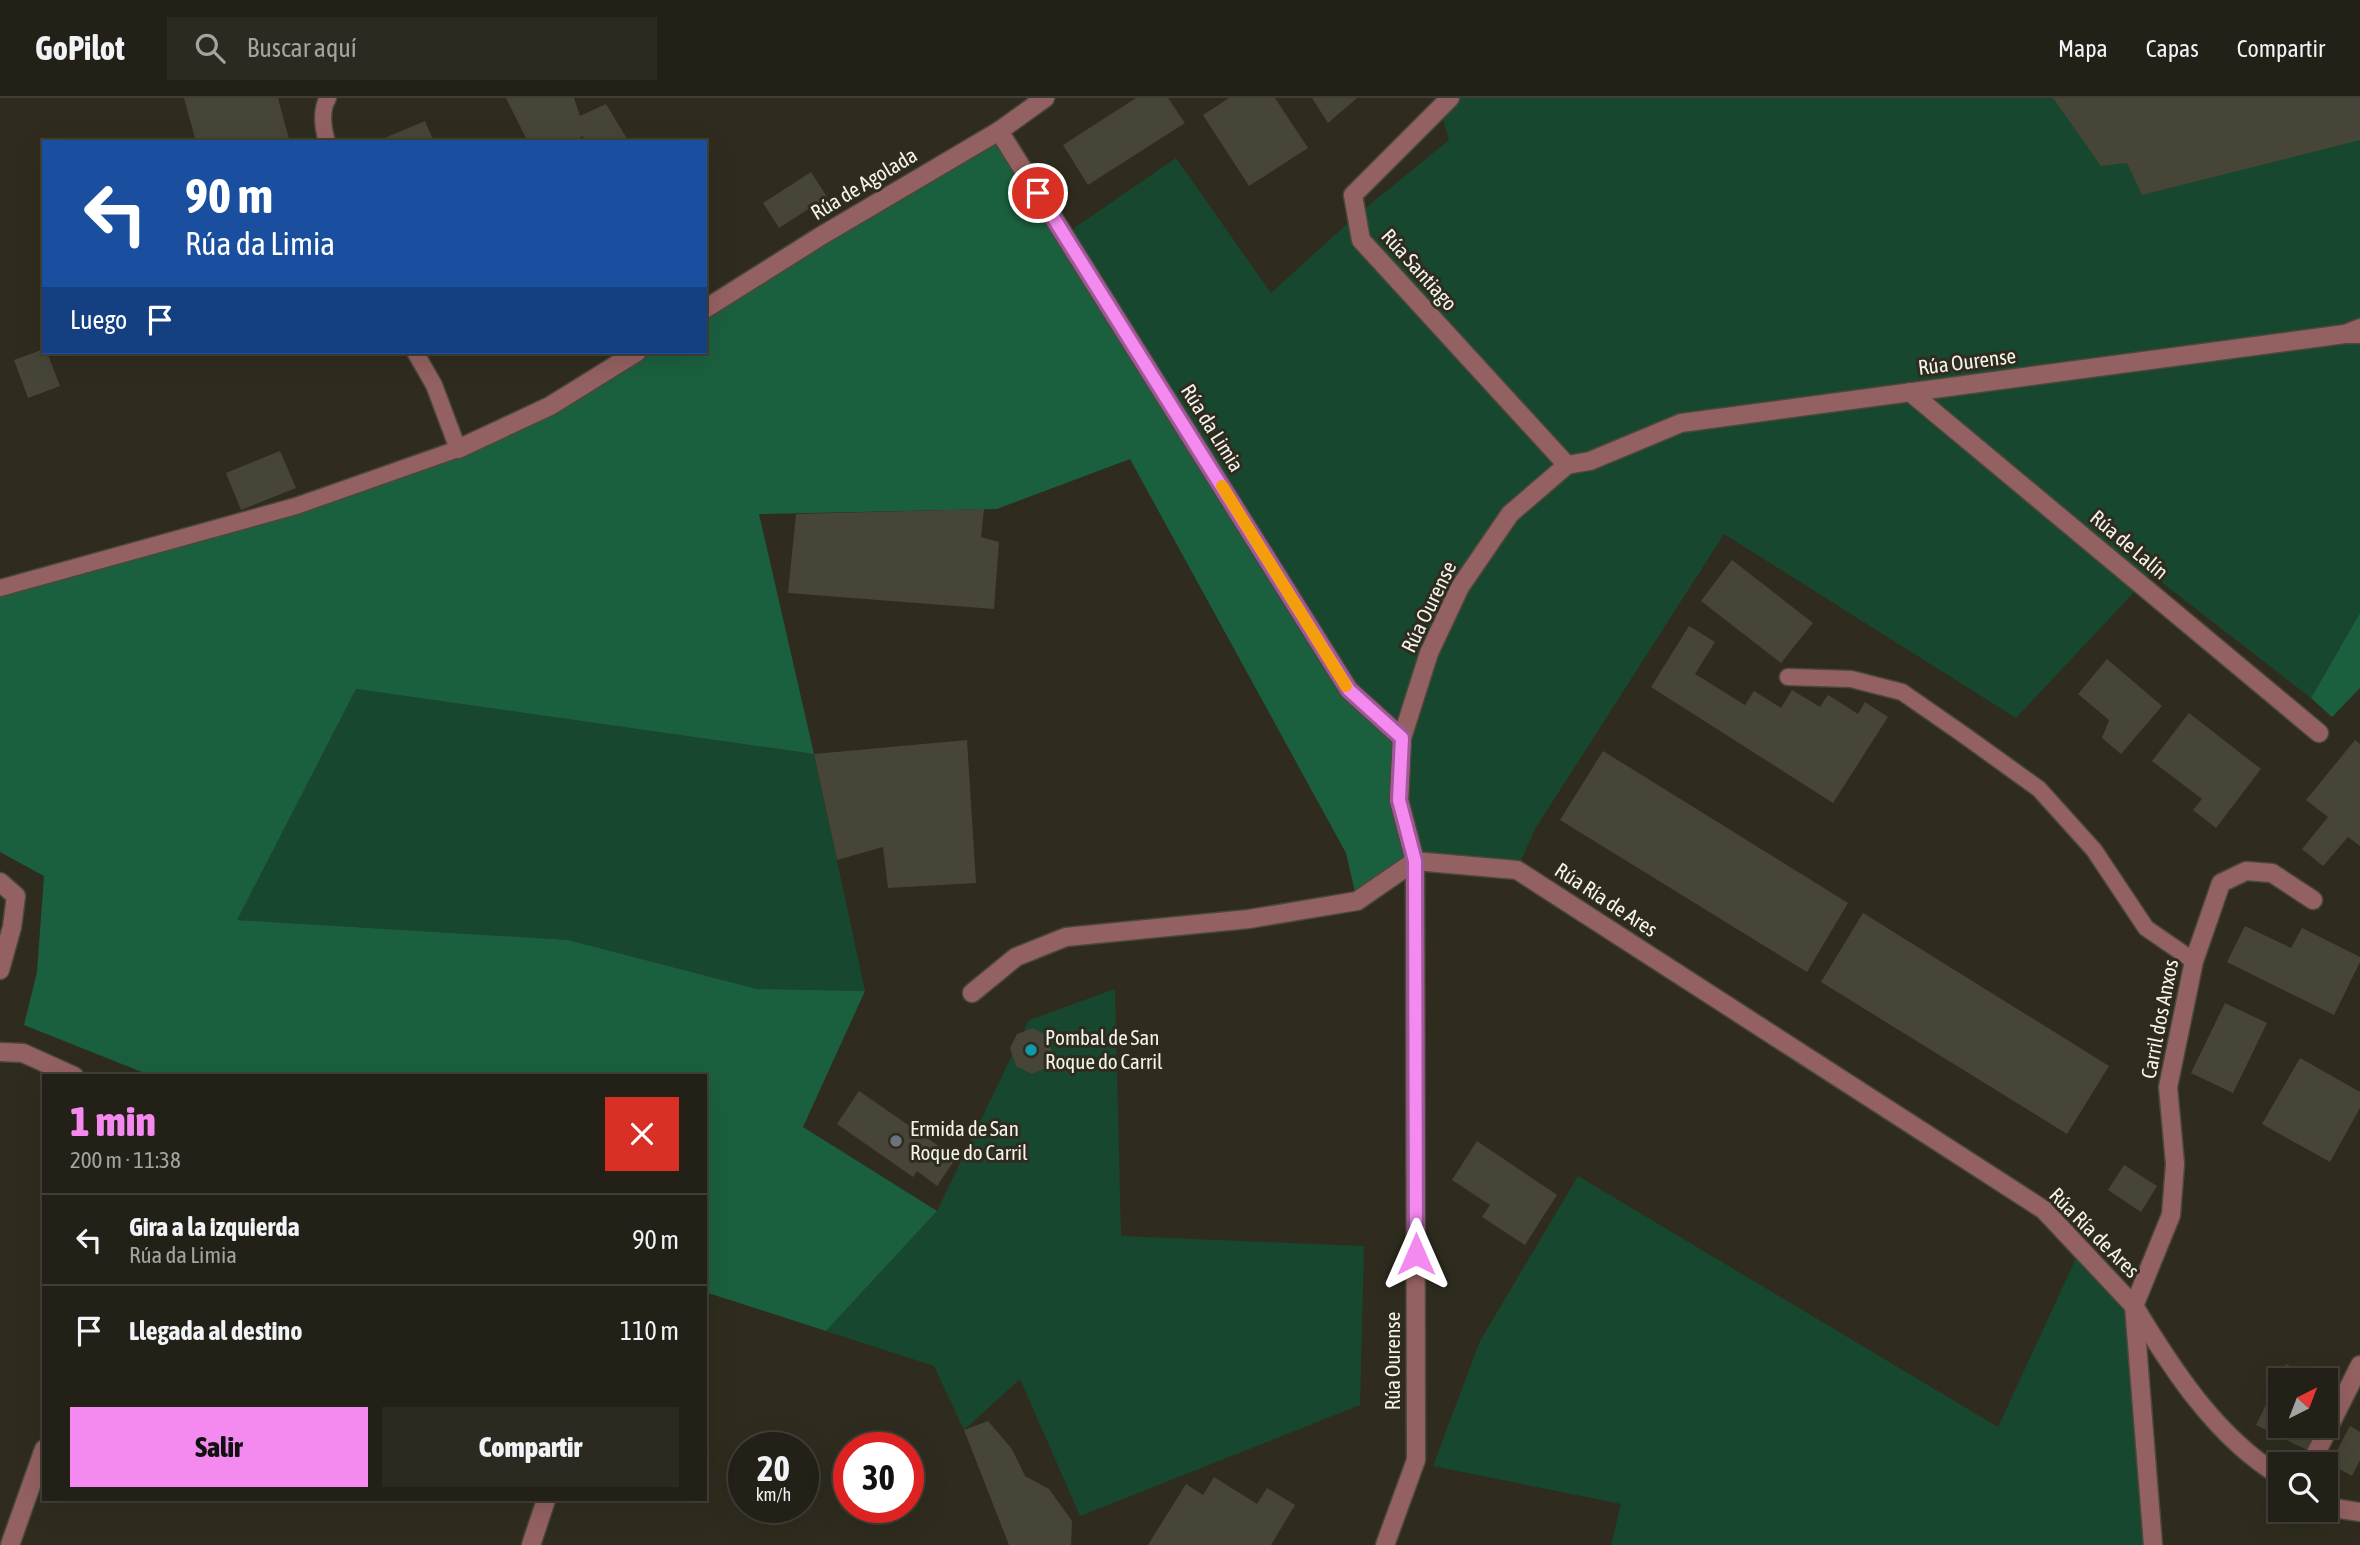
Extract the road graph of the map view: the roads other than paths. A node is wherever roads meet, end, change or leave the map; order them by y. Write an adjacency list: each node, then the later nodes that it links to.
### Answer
1 (328, 98): 5 (lane)
2 (1045, 98): 4 (street, Rúa de Agolada)
3 (1450, 98): 12 (street, Rúa Santiago)
4 (999, 131): 6 (street, Rúa de Agolada); 16 (street, Rúa da Limia)
5 (326, 140)
6 (707, 308)
7 (2355, 332): 10 (street, Rúa Ourense)
8 (416, 354): 11 (lane)
9 (634, 354): 11 (street)
10 (1910, 392): 12 (street, Rúa Ourense); 15 (street, Rúa de Lalín)
11 (458, 449): 13 (lane)
12 (1567, 465): 16 (street, Rúa Ourense)
13 (0, 587)
14 (1788, 677): 20 (lane)
15 (2319, 733)
16 (1402, 738): 17 (street, Rúa Ourense)
17 (1415, 861): 22 (street); 25 (street, Rúa Ría de Ares); 35 (street, Rúa Ourense)
18 (0, 882): 21 (street)
19 (2313, 900): 20 (street, Carril dos Anxos)
20 (2194, 961): 25 (street, Carril dos Anxos)
21 (0, 970)
22 (972, 993)
23 (0, 1052): 24 (street)
24 (70, 1074)
25 (2134, 1306): 29 (street); 36 (street, Carril dos Anxos)
26 (2360, 1365): 27 (street)
27 (2316, 1452)
28 (42, 1455): 33 (street)
29 (2268, 1469)
30 (546, 1501): 34 (street)
31 (2338, 1509): 32 (street)
32 (2360, 1512)
33 (10, 1545)
34 (531, 1545)
35 (1385, 1545)
36 (2153, 1545)

